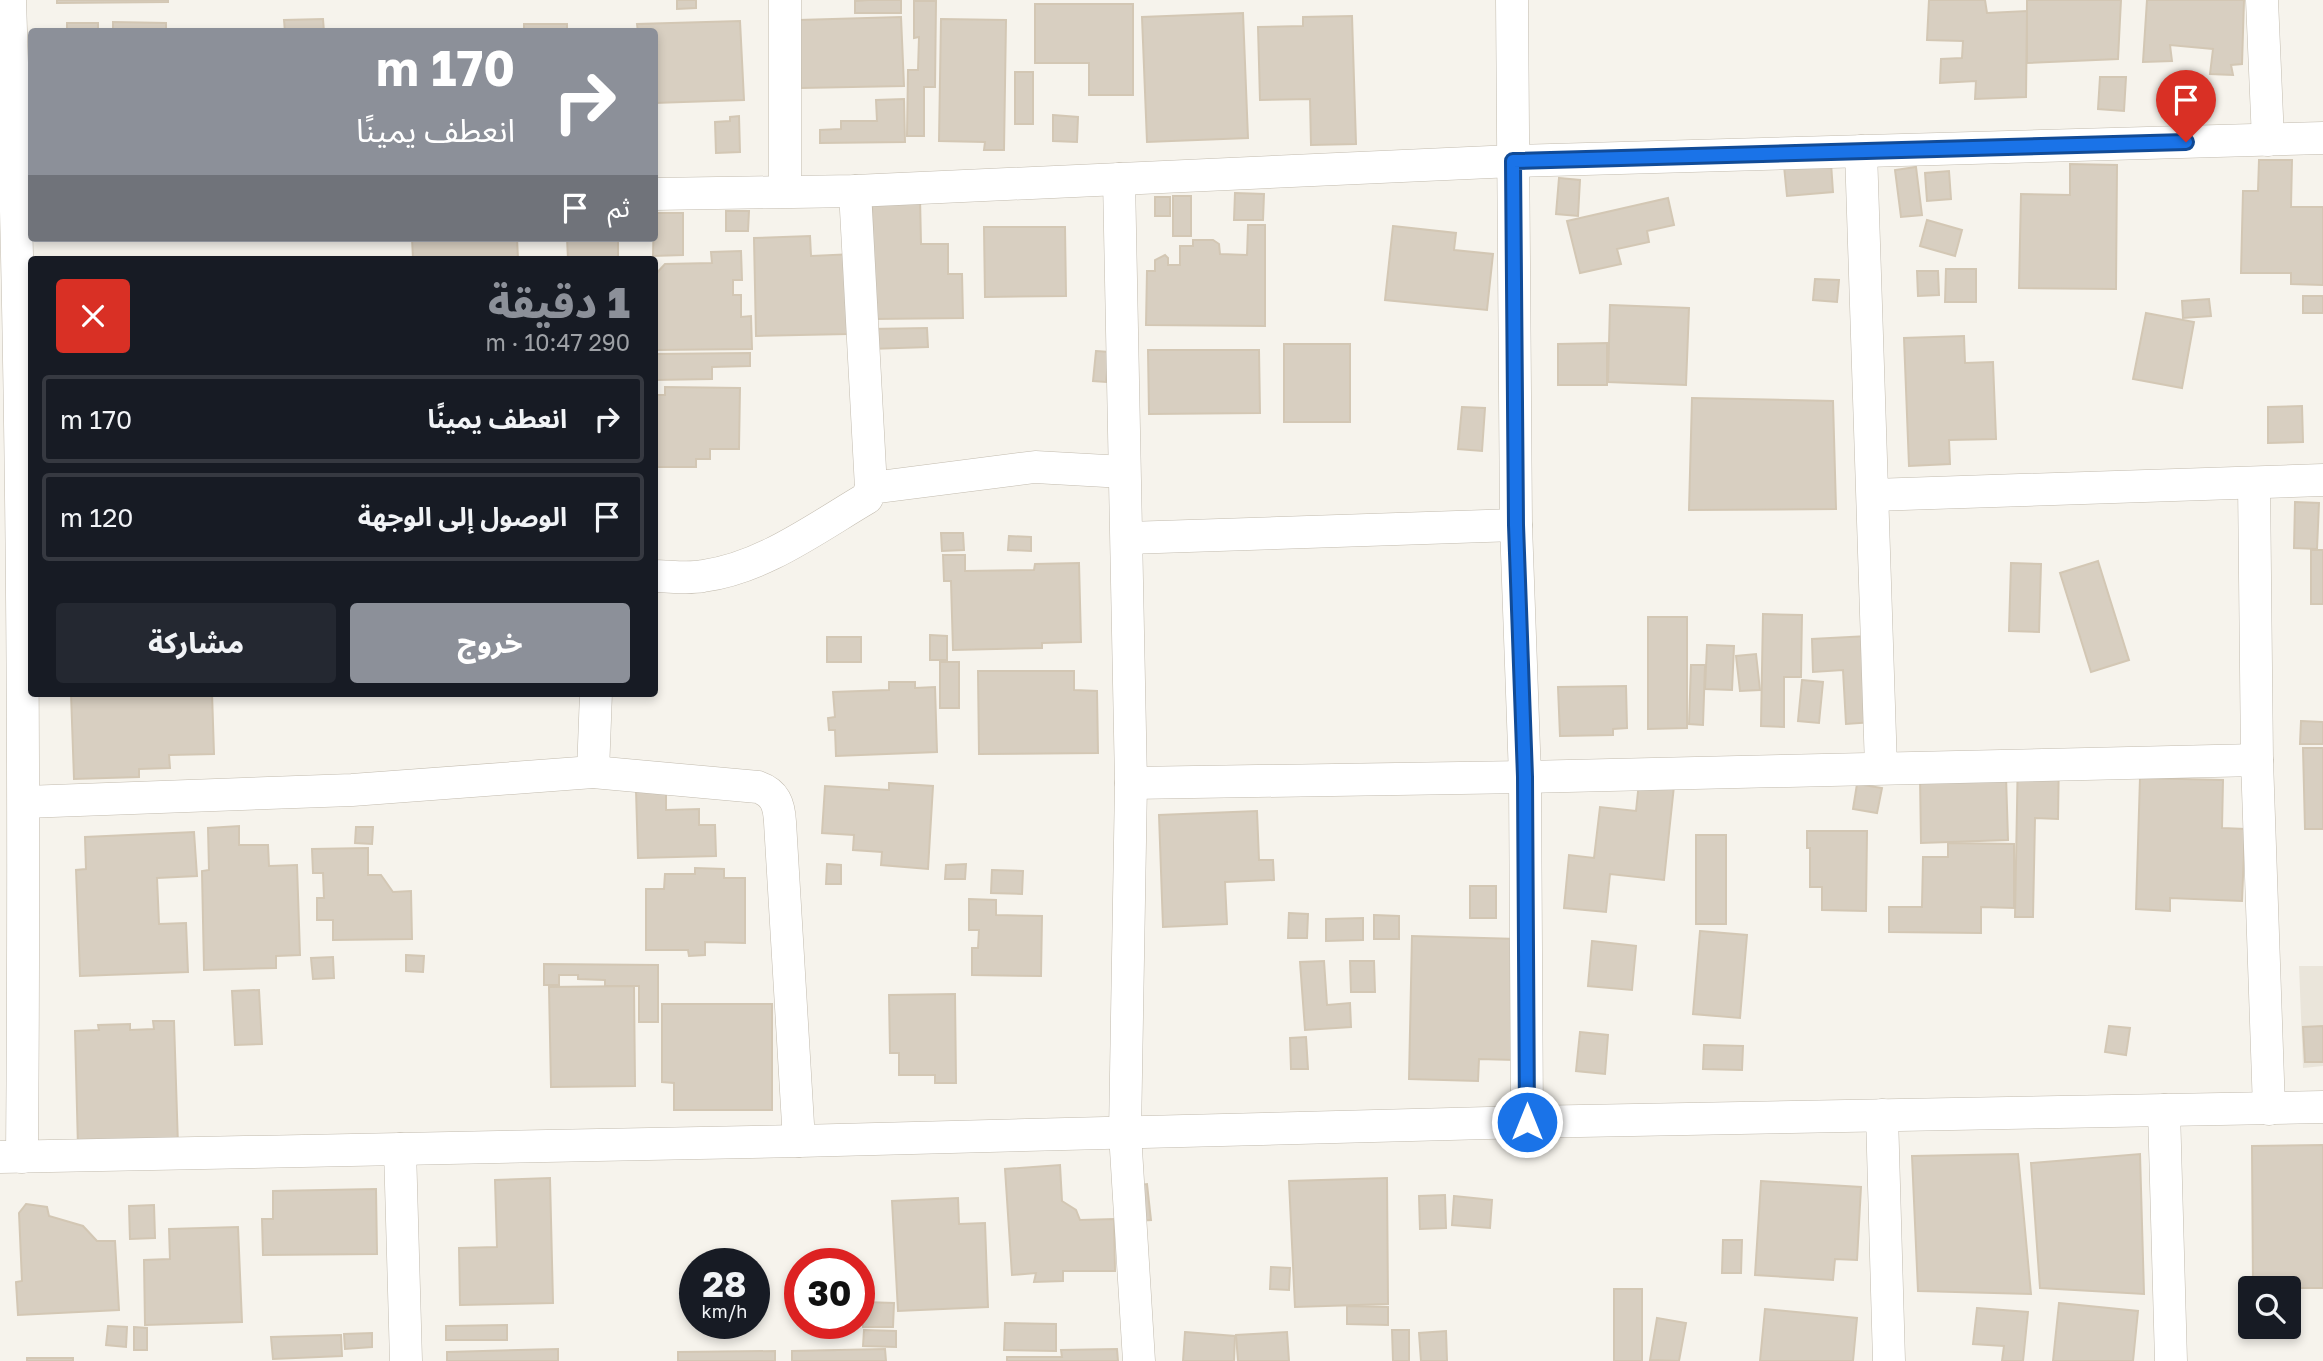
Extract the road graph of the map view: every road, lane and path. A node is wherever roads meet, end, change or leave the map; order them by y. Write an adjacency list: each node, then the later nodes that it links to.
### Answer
1 (10, 0): 13 (street)
2 (785, 0): 10 (street)
3 (1512, 0): 8 (street)
4 (2262, 0): 6 (street)
5 (2323, 138): 6 (street)
6 (2268, 140): 7 (street)
7 (1861, 151): 8 (street); 18 (street)
8 (1513, 161): 9 (street); 19 (street)
9 (1119, 179): 11 (street); 14 (street)
10 (785, 191): 11 (street); 12 (street)
11 (855, 191): 17 (street)
12 (658, 194)
13 (16, 216): 28 (street)
14 (1124, 472): 17 (street); 20 (street)
15 (2323, 480): 16 (street)
16 (2254, 483): 18 (street); 23 (street)
17 (871, 488): 21 (street)
18 (1873, 495): 24 (street)
19 (1516, 525): 20 (street); 26 (street)
20 (1128, 538): 27 (street)
21 (658, 576)
22 (596, 697): 25 (street)
23 (2257, 760): 24 (street); 30 (street)
24 (1881, 768): 26 (street)
25 (593, 772): 28 (street); 35 (street)
26 (1525, 777): 27 (street); 33 (street)
27 (1132, 783): 34 (street)
28 (25, 802): 37 (street)
29 (2323, 1107): 30 (street)
30 (2269, 1109): 31 (street)
31 (2164, 1110): 32 (street); 41 (street)
32 (1882, 1115): 33 (street); 40 (street)
33 (1527, 1122): 34 (street)
34 (1125, 1133): 35 (street); 39 (street)
35 (799, 1141): 36 (street)
36 (400, 1149): 37 (street); 38 (street)
37 (11, 1157)
38 (406, 1361)
39 (1139, 1361)
40 (1889, 1361)
41 (2171, 1361)

